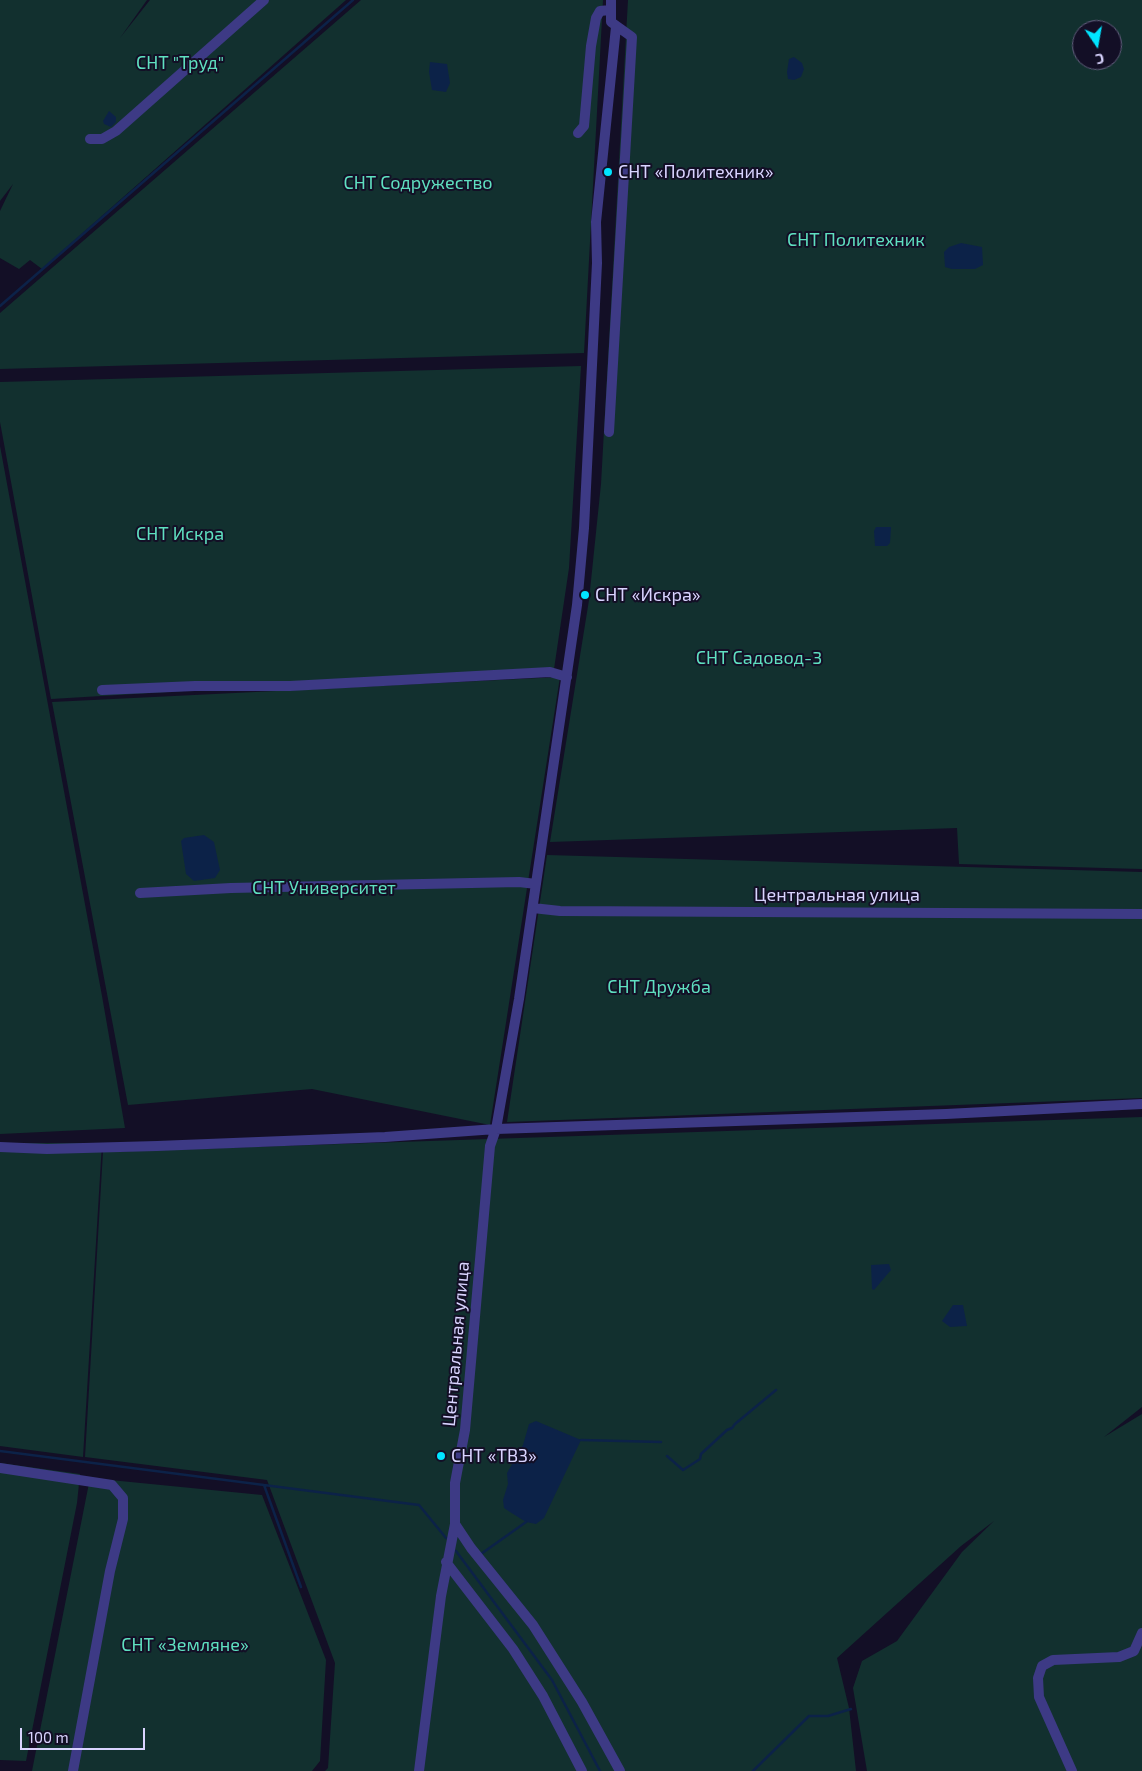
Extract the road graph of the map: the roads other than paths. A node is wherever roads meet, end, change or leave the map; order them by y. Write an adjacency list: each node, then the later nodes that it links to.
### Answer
1 (264, 0): 5 (street)
2 (610, 5): 3 (street); 4 (street)
3 (616, 27): 6 (street); 7 (street, Центральная улица)
4 (578, 133)
5 (90, 139)
6 (609, 432)
7 (567, 677): 8 (street); 9 (street, Центральная улица)
8 (102, 690)
9 (536, 884): 10 (street); 11 (street, Центральная улица)
10 (140, 892)
11 (533, 908): 12 (street, Центральная улица); 14 (street, Центральная улица)
12 (1142, 914)
13 (1142, 1104): 14 (street)
14 (496, 1129): 15 (street); 17 (street, Центральная улица)
15 (0, 1147)
16 (0, 1468): 20 (street)
17 (455, 1524): 18 (street, Центральная улица); 23 (street)
18 (446, 1562): 21 (street, Центральная улица); 22 (street)
19 (1142, 1633): 24 (street)
20 (73, 1771)
21 (419, 1771)
22 (582, 1771)
23 (620, 1771)
24 (1072, 1771)

